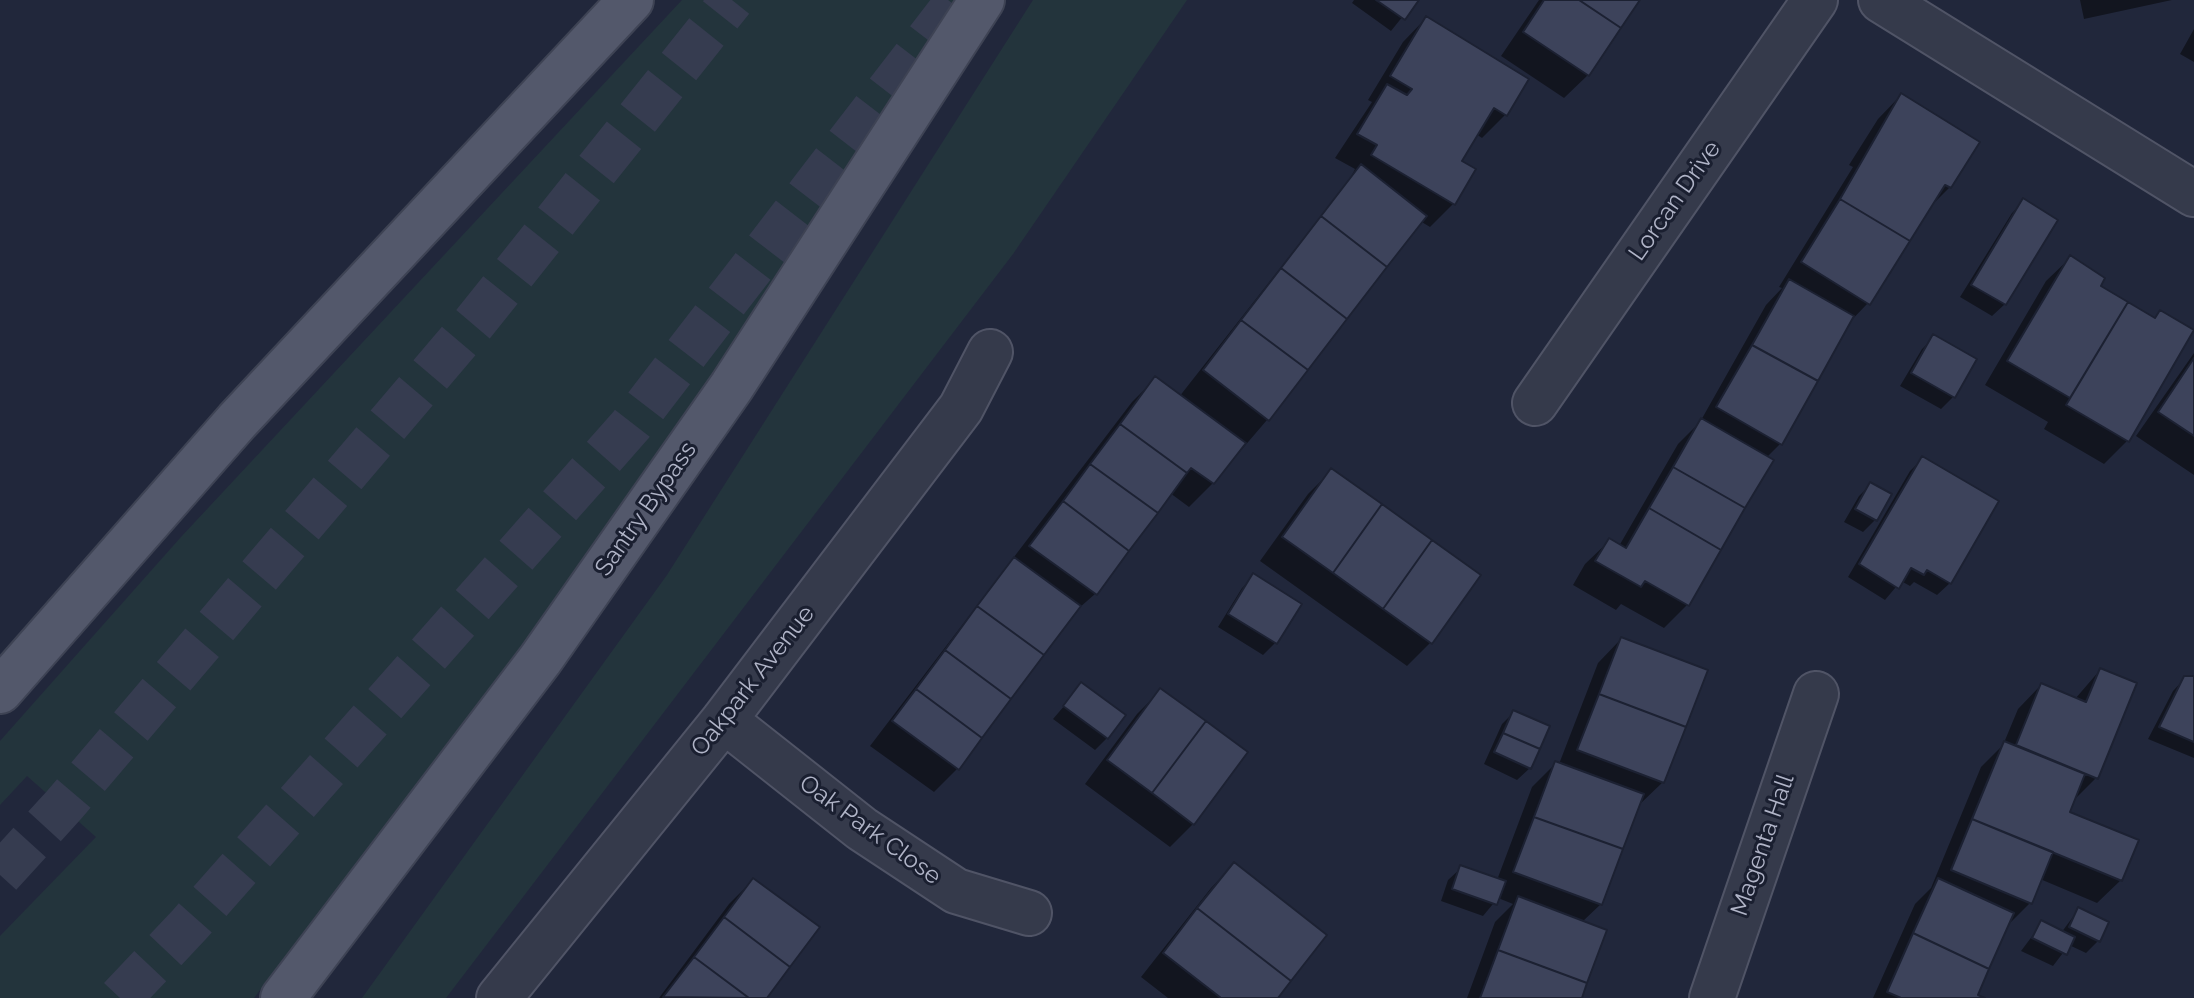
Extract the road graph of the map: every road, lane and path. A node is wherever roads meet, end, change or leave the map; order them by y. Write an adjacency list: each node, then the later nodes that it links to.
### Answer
1 (631, 0): 8 (main road)
2 (982, 0): 12 (main road, Santry Bypass)
3 (1815, 0): 7 (street, Lorcan Drive)
4 (1881, 0): 5 (street)
5 (2194, 194)
6 (990, 352): 10 (street, Oakpark Avenue)
7 (1535, 403)
8 (0, 691)
9 (1816, 694): 14 (street, Magenta Hall)
10 (724, 720): 11 (street, Oak Park Close); 13 (street, Oakpark Avenue)
11 (1029, 913)
12 (283, 998)
13 (499, 998)
14 (1712, 998)

